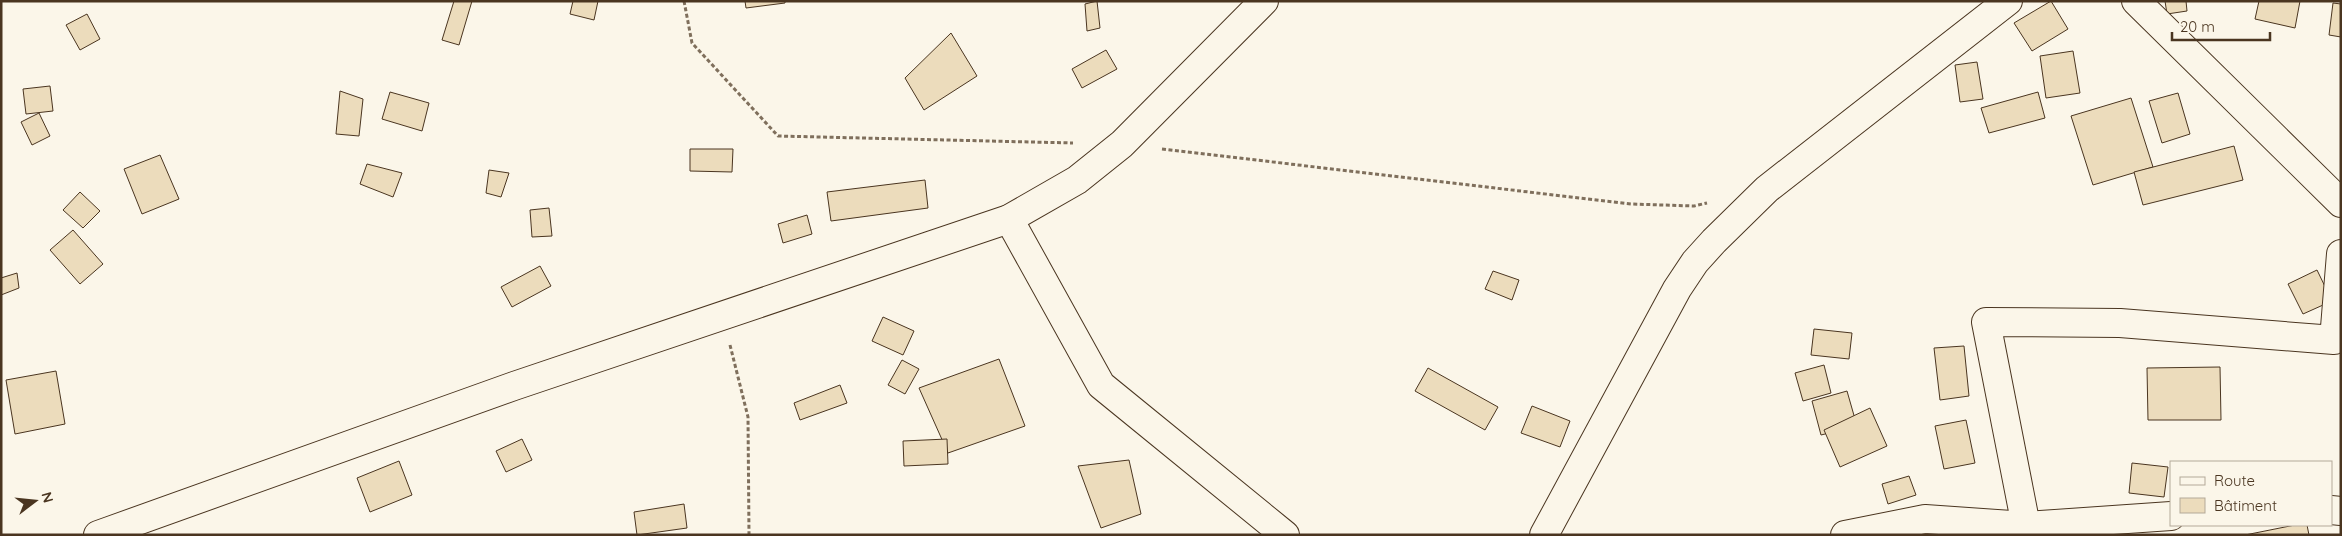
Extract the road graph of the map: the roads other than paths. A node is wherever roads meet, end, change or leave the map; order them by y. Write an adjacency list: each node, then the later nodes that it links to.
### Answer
1 (1264, 1): 5 (street)
2 (2008, 1): 11 (street)
3 (2136, 1): 4 (street)
4 (2341, 203)
5 (1009, 219): 9 (street); 10 (street)
6 (2341, 254): 8 (street)
7 (2170, 516): 8 (street)
8 (2026, 530): 12 (street)
9 (98, 535)
10 (1285, 535)
11 (1544, 535)
12 (1845, 535)

